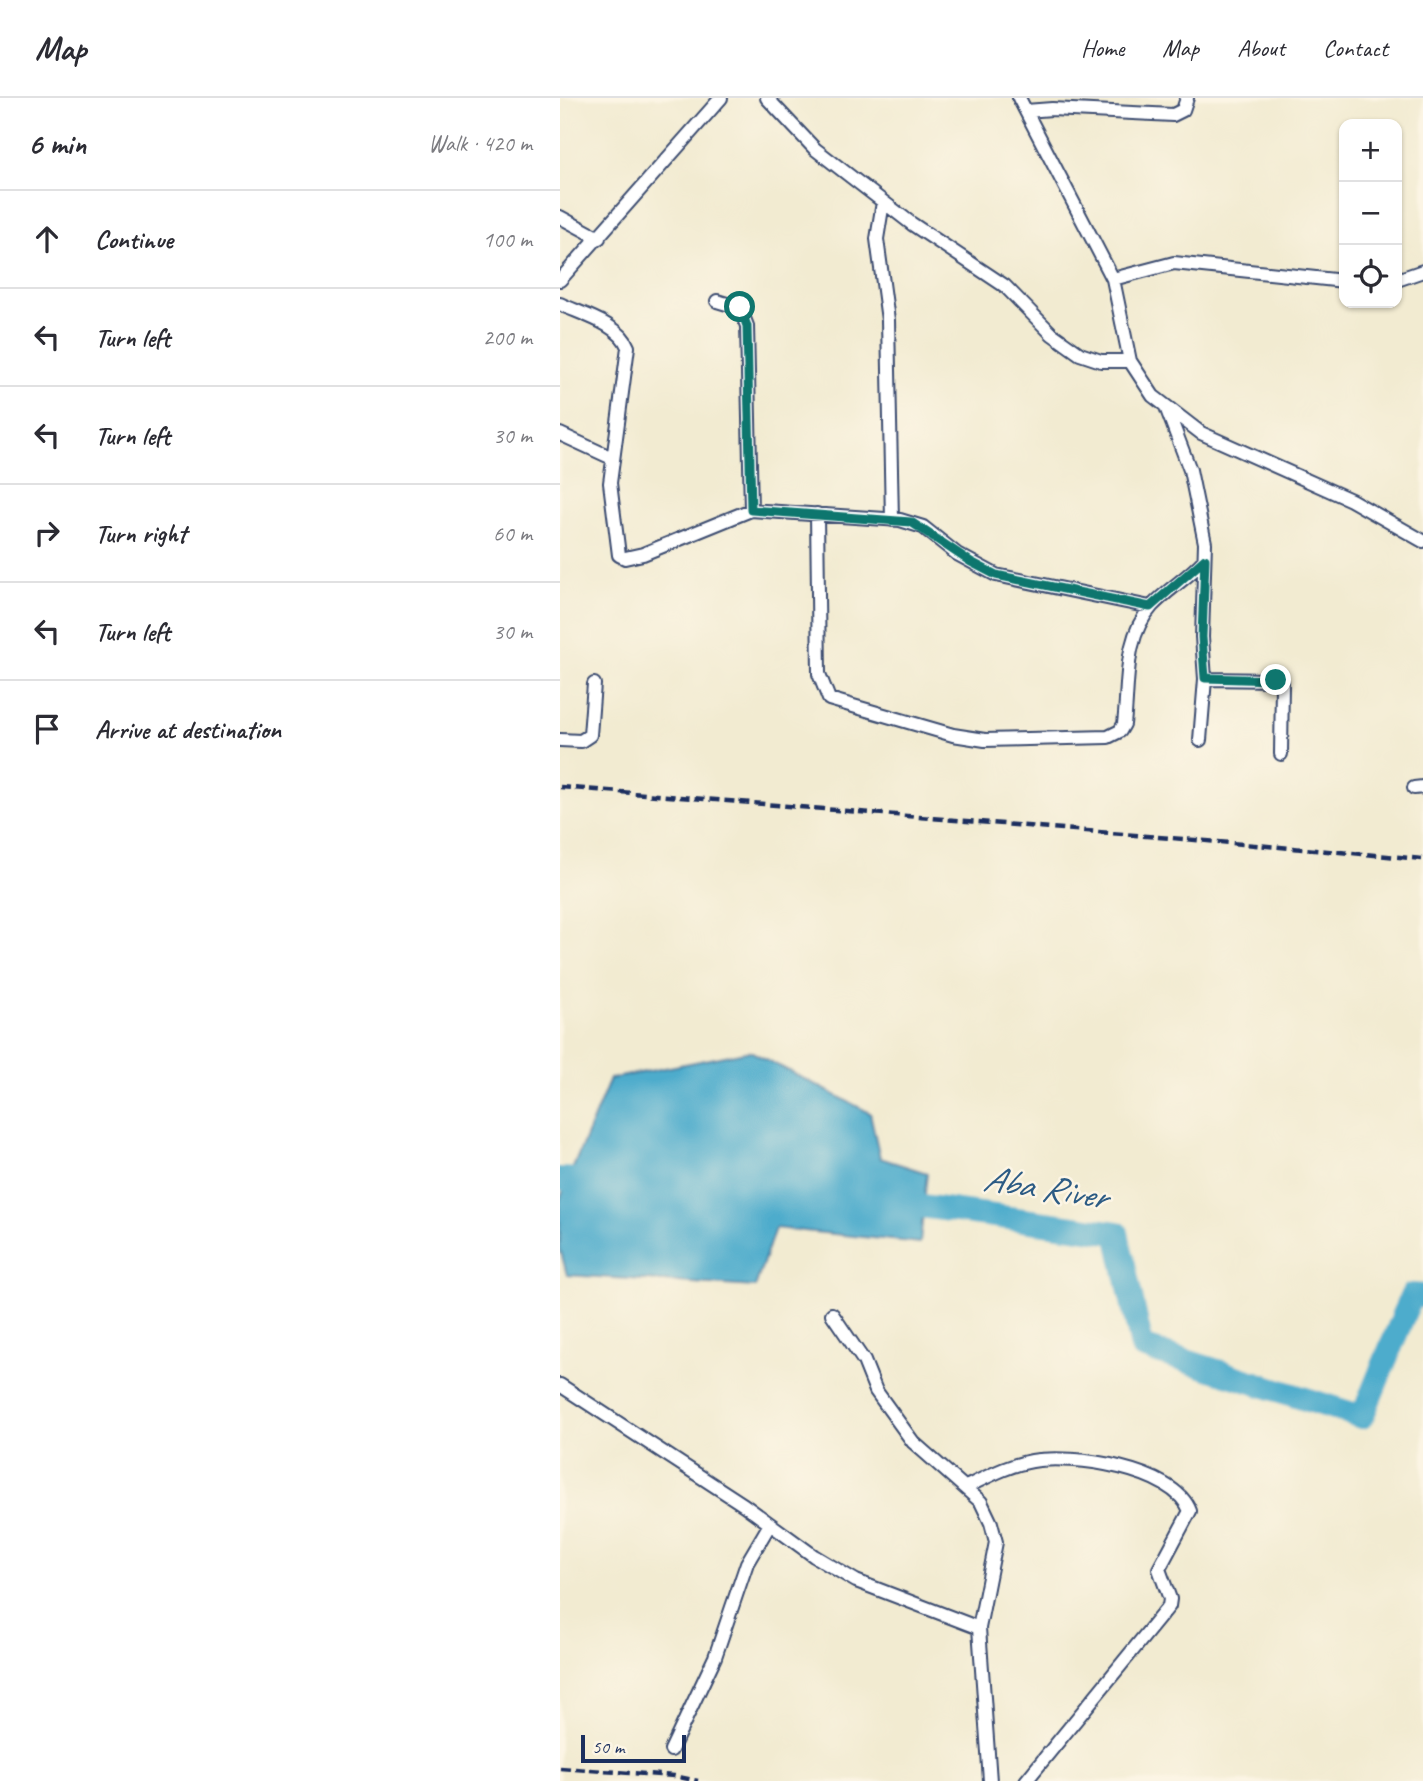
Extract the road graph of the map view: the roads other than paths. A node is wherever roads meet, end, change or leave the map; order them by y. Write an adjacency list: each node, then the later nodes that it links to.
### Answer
1 (721, 98): 8 (street)
2 (767, 98): 6 (street)
3 (1019, 98): 5 (street)
4 (1186, 98): 5 (street)
5 (1026, 111): 11 (street)
6 (883, 202): 16 (street); 24 (street)
7 (560, 217): 8 (street)
8 (599, 238): 12 (street)
9 (1423, 271): 10 (street)
10 (1402, 277)
11 (1113, 279): 13 (street); 16 (street)
12 (560, 280)
13 (1339, 280)
14 (717, 302): 22 (street)
15 (560, 304): 21 (street)
16 (1130, 361): 17 (street)
17 (1166, 406): 18 (street); 20 (street)
18 (1191, 425): 20 (street); 25 (street)
19 (560, 434): 21 (street)
20 (1184, 455): 26 (street)
21 (612, 458): 22 (street)
22 (751, 510): 23 (street)
23 (817, 514): 24 (street); 27 (street)
24 (892, 520): 27 (street)
25 (1423, 541)
26 (1205, 559): 27 (street); 28 (street)
27 (1150, 607)
28 (1205, 678): 31 (street); 32 (street)
29 (594, 684): 30 (street)
30 (560, 740)
31 (1200, 740)
32 (1281, 754)
33 (832, 1314): 35 (street)
34 (560, 1385): 36 (street)
35 (966, 1487): 37 (street); 40 (street)
36 (770, 1524): 37 (street); 38 (street)
37 (979, 1628): 39 (street)
38 (671, 1750)
39 (990, 1781)
40 (1026, 1781)

